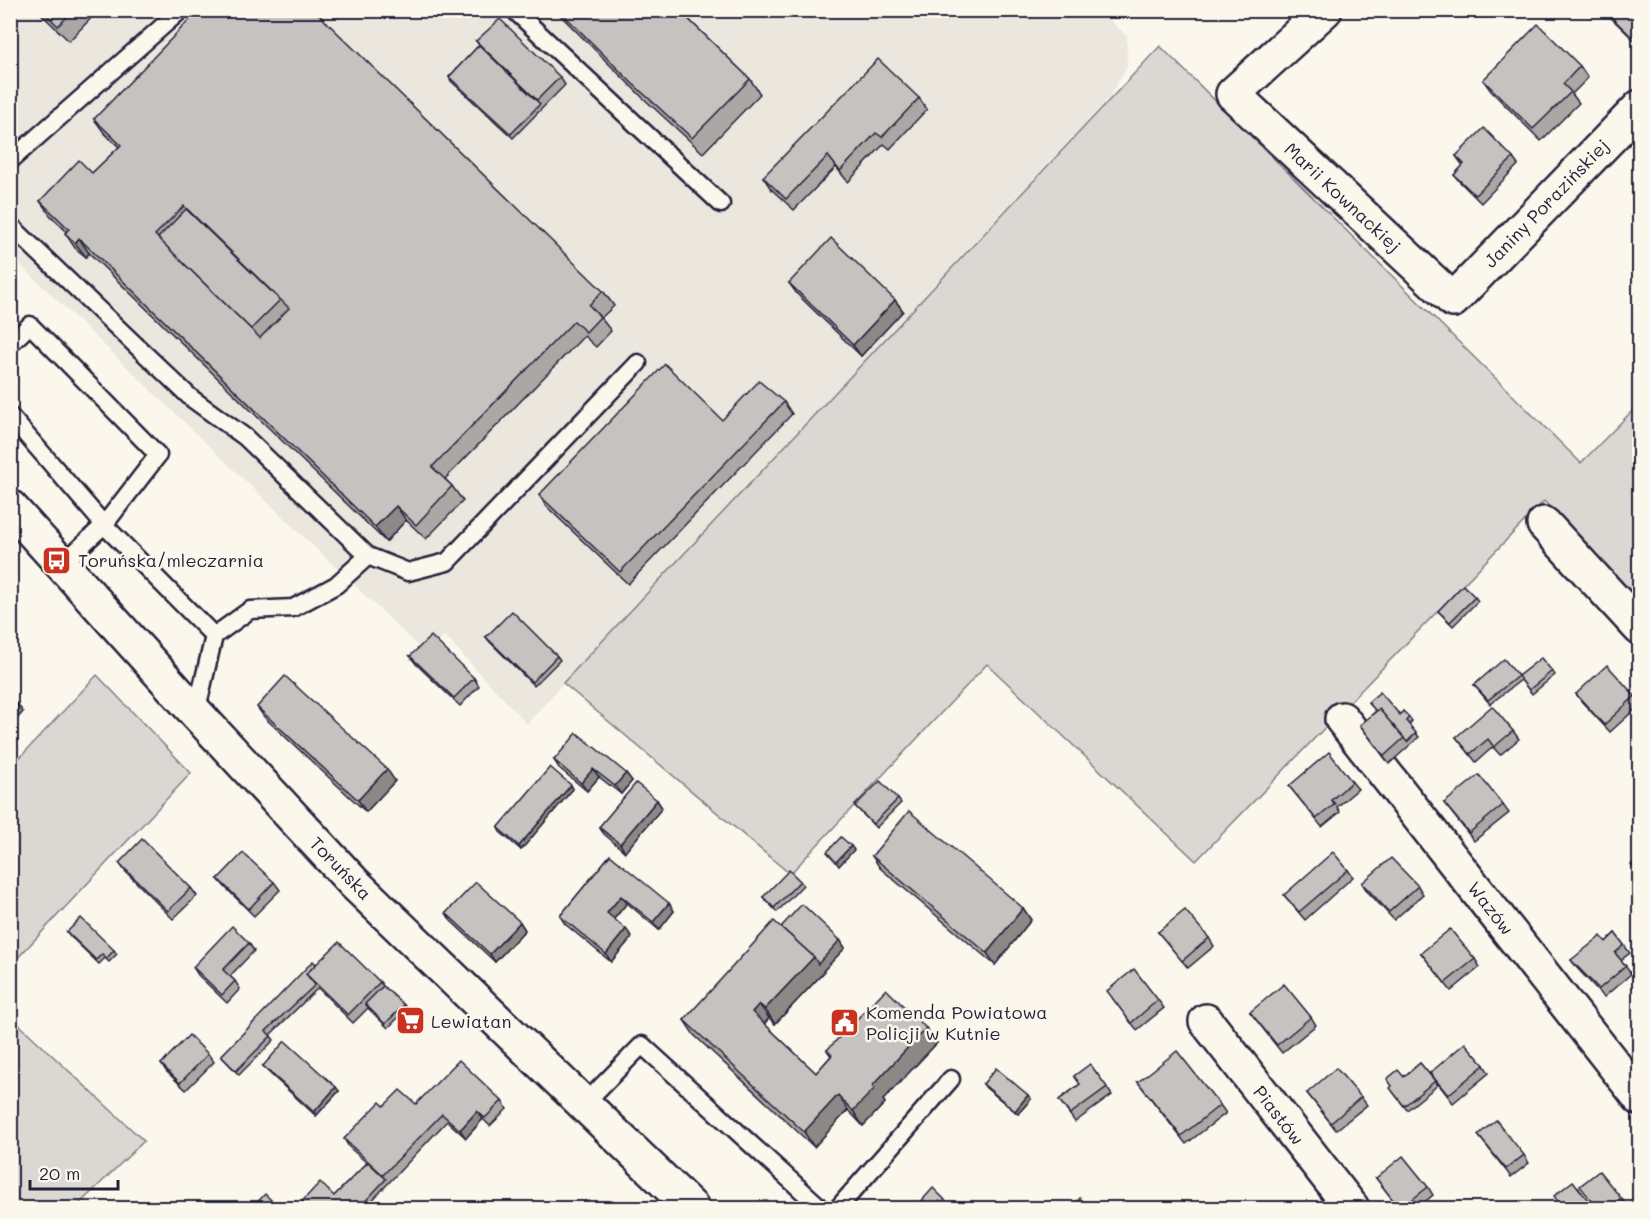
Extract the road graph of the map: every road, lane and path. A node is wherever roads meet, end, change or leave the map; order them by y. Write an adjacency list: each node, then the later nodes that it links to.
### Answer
1 (181, 10): 5 (lane)
2 (514, 10): 6 (lane)
3 (1325, 10): 8 (street, Marii Kownackiej)
4 (1640, 107): 8 (street, Janiny Porazińskiej)
5 (10, 161)
6 (721, 204)
7 (10, 225): 15 (lane)
8 (1453, 300)
9 (10, 344): 14 (lane)
10 (638, 363): 15 (lane)
11 (10, 416): 14 (lane)
12 (10, 507): 16 (street, Toruńska)
13 (1544, 524): 17 (street)
14 (104, 525): 16 (lane); 18 (lane)
15 (368, 556): 18 (lane)
16 (61, 565): 19 (street, Toruńska)
17 (1640, 628)
18 (214, 636): 19 (lane)
19 (196, 713): 24 (street, Toruńska)
20 (1342, 719): 23 (street, Wazów)
21 (1206, 1021): 28 (street, Piastów)
22 (951, 1079): 27 (lane)
23 (1640, 1098)
24 (584, 1104): 25 (street, Toruńska); 26 (lane)
25 (692, 1209)
26 (821, 1209)
27 (838, 1209)
28 (1352, 1209)

